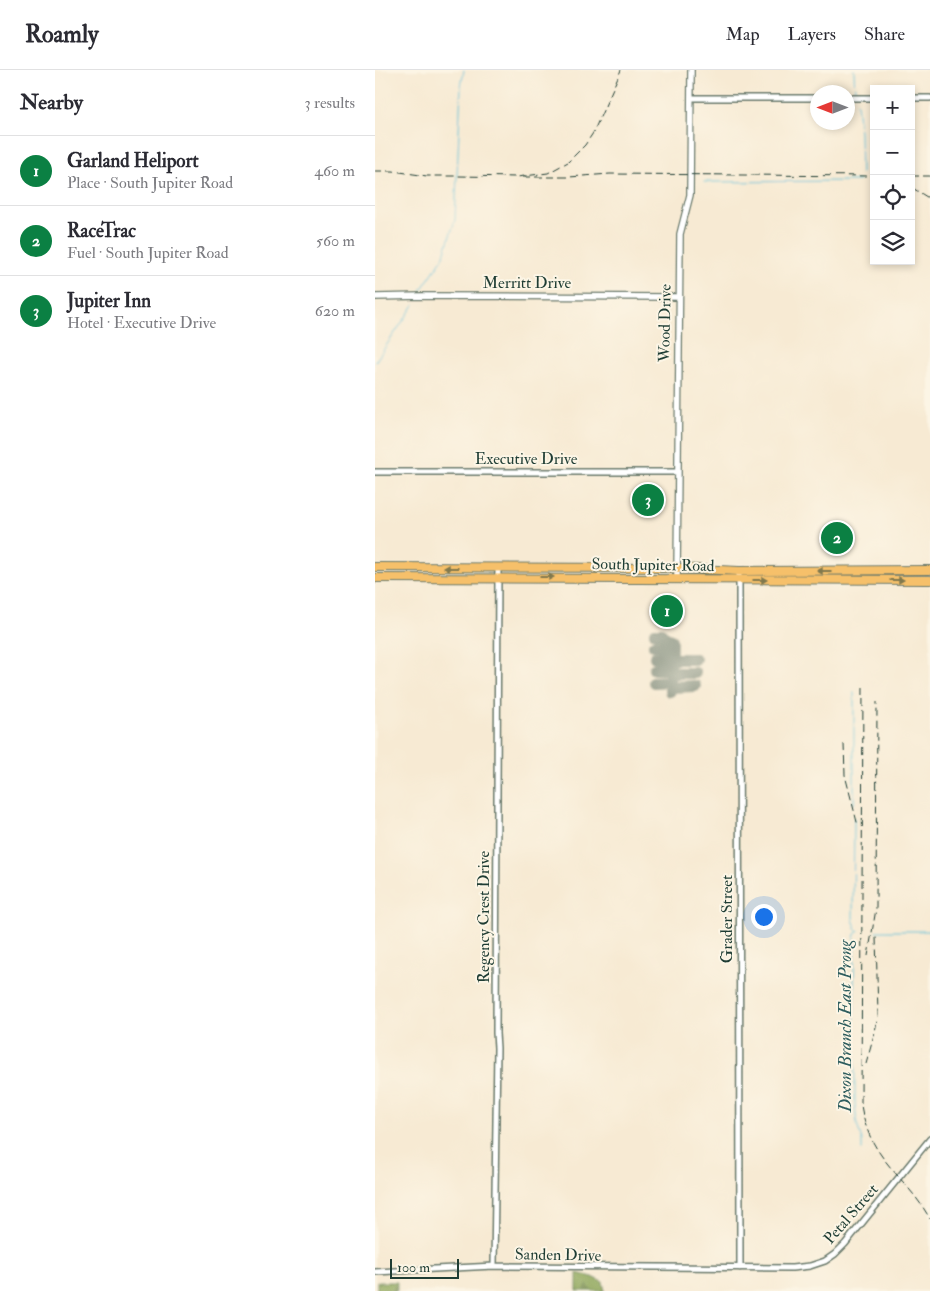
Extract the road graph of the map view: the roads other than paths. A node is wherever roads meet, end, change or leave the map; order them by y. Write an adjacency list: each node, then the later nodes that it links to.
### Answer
1 (691, 70): 2 (street, Wood Drive)
2 (691, 98): 3 (street); 9 (street, Wood Drive)
3 (810, 98)
4 (855, 98): 5 (street)
5 (870, 98)
6 (915, 98): 7 (street)
7 (930, 98)
8 (375, 297): 9 (street, Merritt Drive)
9 (679, 297): 11 (street, Wood Drive)
10 (375, 472): 11 (street, Executive Drive)
11 (677, 472): 15 (street, Wood Drive)
12 (375, 567): 13 (main road, South Jupiter Road)
13 (384, 567): 14 (main road, South Jupiter Road, one-way to 13); 20 (main road)
14 (498, 568): 15 (main road, South Jupiter Road); 18 (street, Regency Crest Drive)
15 (677, 568): 17 (main road, South Jupiter Road); 21 (street, Wood Drive)
16 (930, 570): 17 (main road, South Jupiter Road, one-way to 17)
17 (739, 571): 22 (street, Grader Street)
18 (498, 577): 20 (main road, South Jupiter Road); 21 (main road, South Jupiter Road, one-way to 21); 25 (street, Regency Crest Drive)
19 (375, 578): 20 (main road, South Jupiter Road)
20 (384, 578)
21 (677, 578): 22 (main road, South Jupiter Road)
22 (739, 580): 23 (main road, South Jupiter Road, one-way to 23); 26 (street, Grader Street)
23 (930, 580)
24 (930, 1139): 26 (street, Petal Street)
25 (494, 1266): 26 (street, Sanden Drive); 27 (street, Sanden Drive)
26 (740, 1268)
27 (375, 1272)

